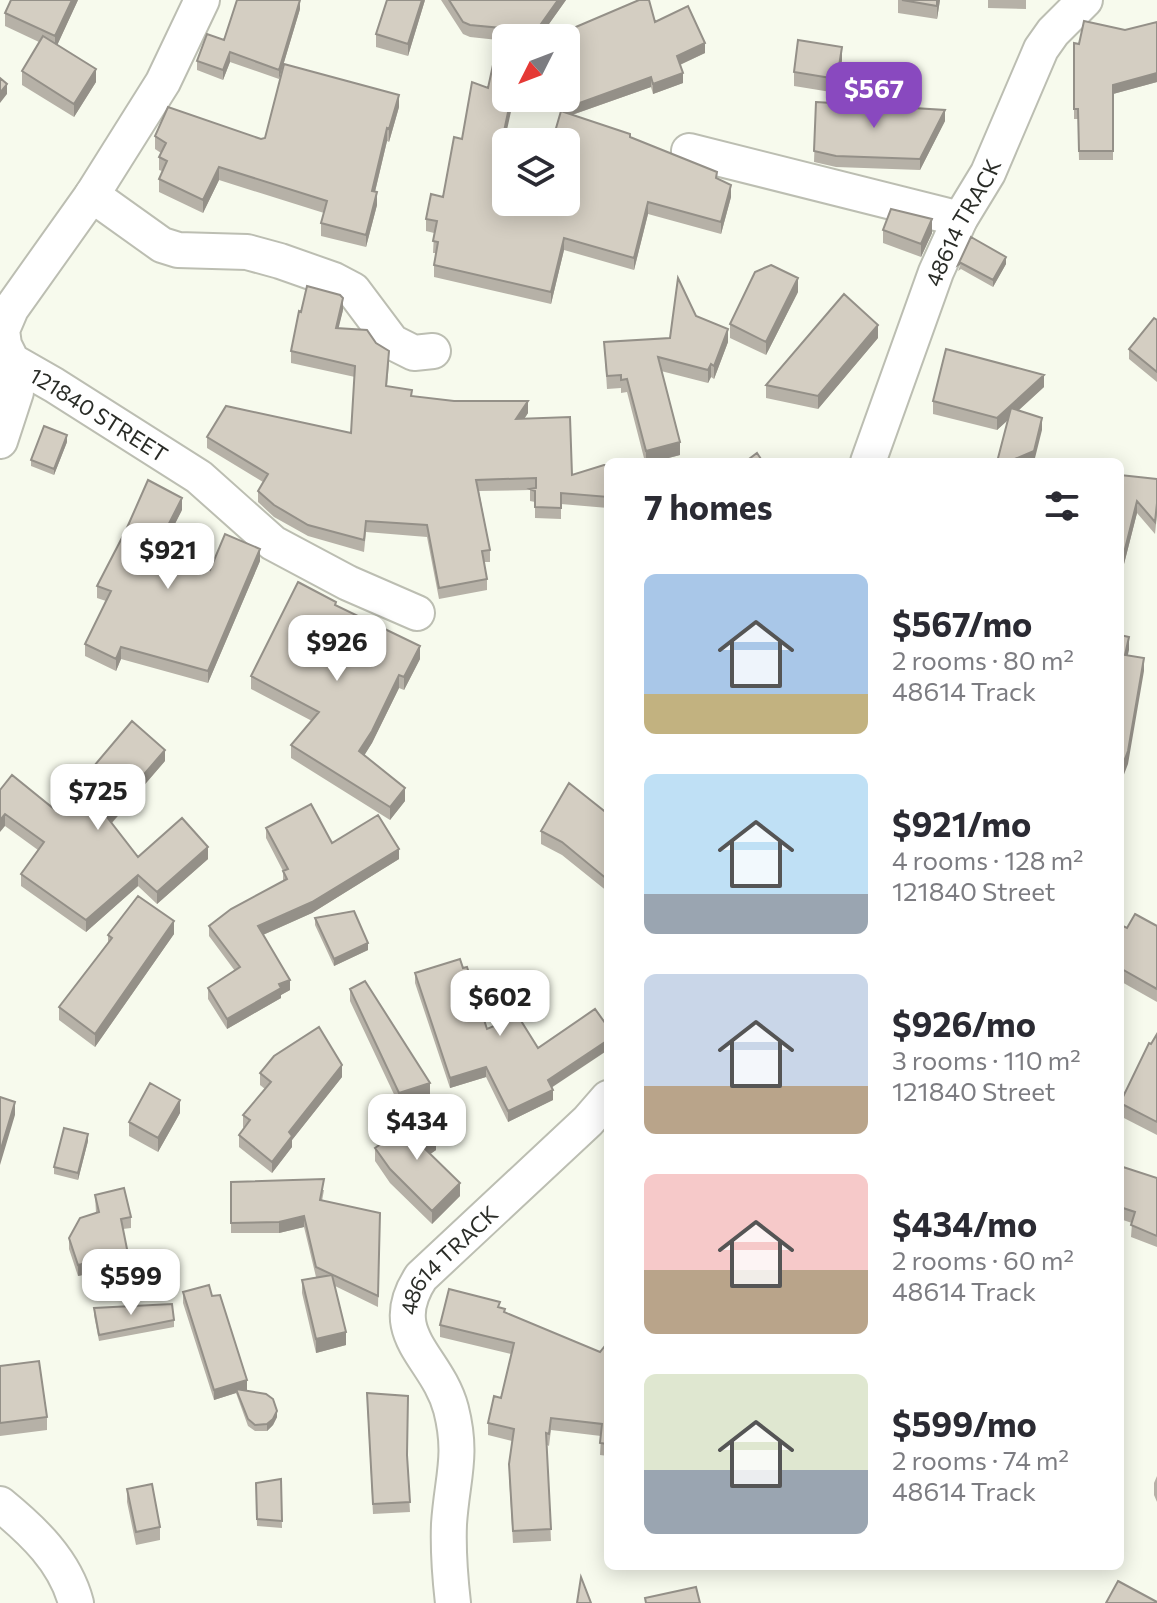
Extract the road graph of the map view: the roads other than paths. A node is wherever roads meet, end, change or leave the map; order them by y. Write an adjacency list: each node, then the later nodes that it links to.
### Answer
1 (202, 0): 4 (street, 121840 STREET)
2 (1085, 0): 5 (street, 48614 TRACK)
3 (689, 151): 5 (street)
4 (92, 195): 6 (street); 7 (street, 121840 STREET)
5 (960, 219): 9 (street, 48614 TRACK)
6 (433, 351)
7 (12, 361): 8 (street); 10 (street, 121840 STREET)
8 (0, 441)
9 (870, 458)
10 (417, 613)
11 (604, 1103): 14 (street, 48614 TRACK)
12 (0, 1504): 13 (street)
13 (76, 1603)
14 (453, 1603)

